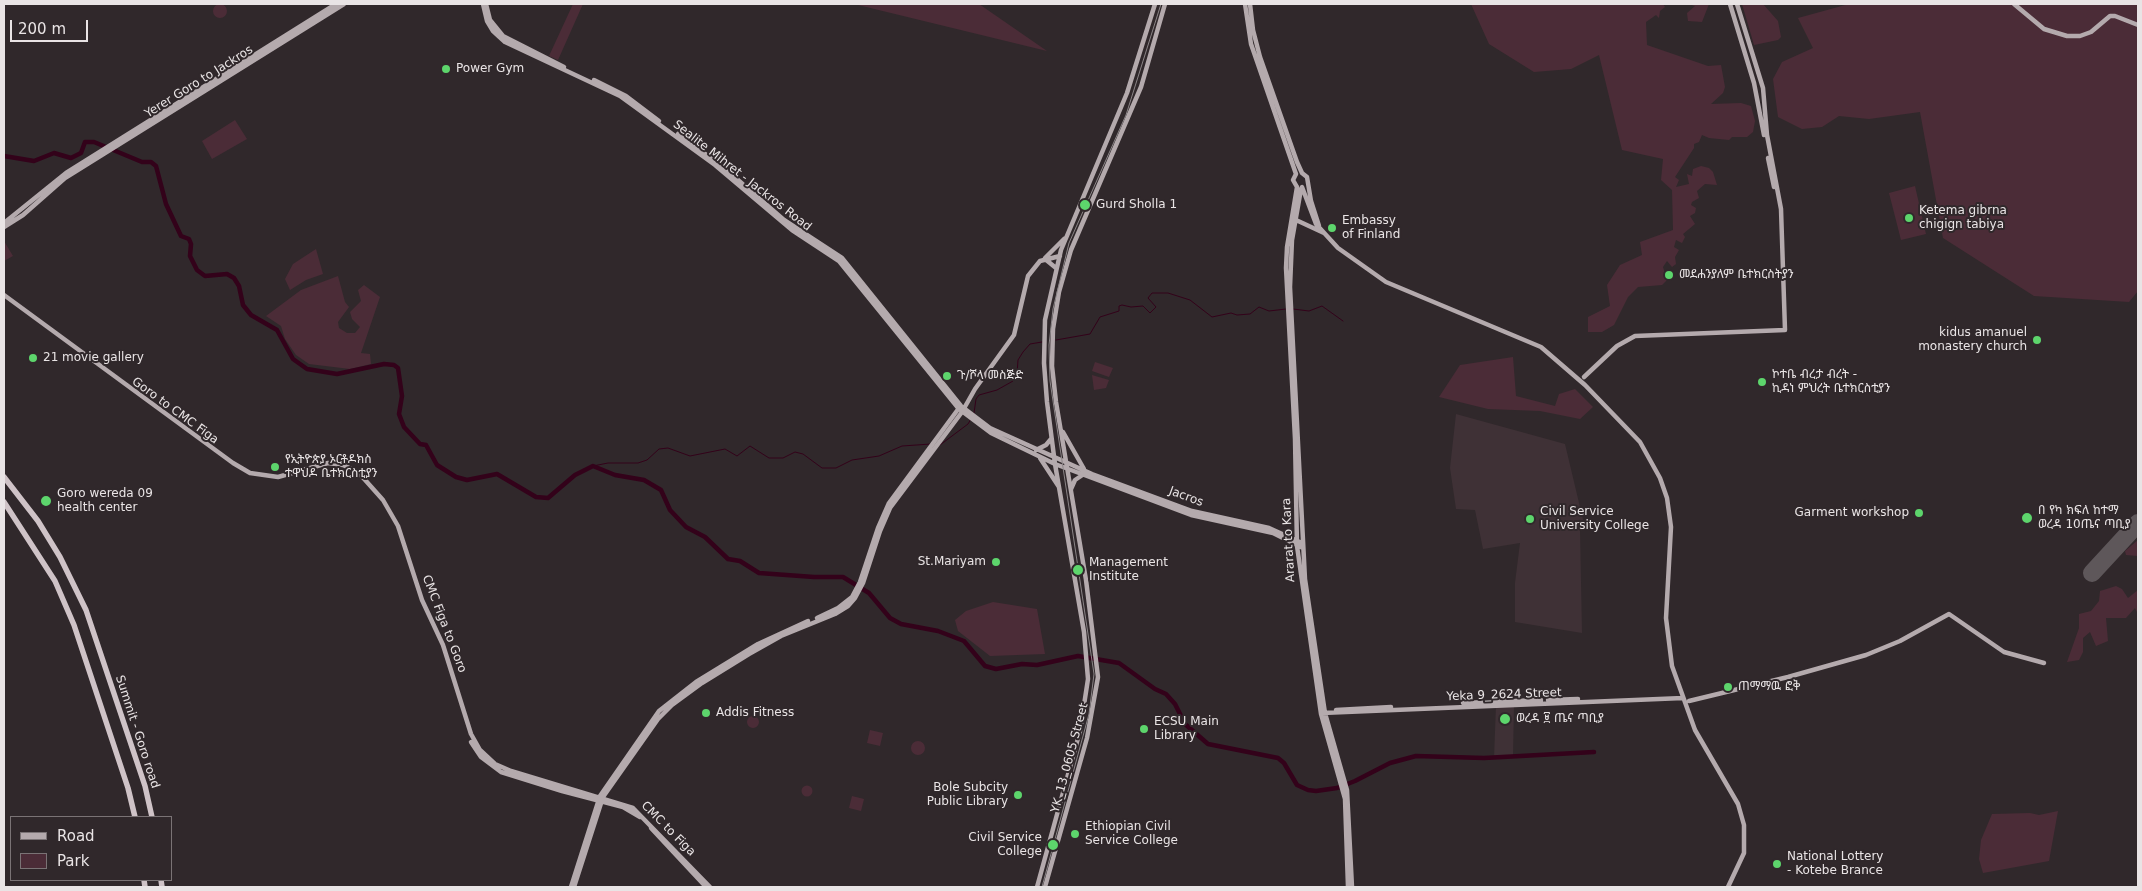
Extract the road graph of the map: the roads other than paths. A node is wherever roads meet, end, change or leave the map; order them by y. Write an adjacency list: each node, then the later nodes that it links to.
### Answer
1 (336, 4): 18 (main road)
2 (344, 4): 20 (main road, Yerer Goro to Jackros)
3 (485, 4): 30 (main road, Sealite Mihret - Jackros Road)
4 (1155, 4): 22 (main road, YK_13_0605 Street)
5 (1165, 4): 32 (main road, YK_13_0605 Street)
6 (1245, 4): 14 (main road)
7 (1250, 4): 13 (main road)
8 (1730, 4): 12 (main road)
9 (1737, 4): 12 (main road)
10 (2014, 4): 11 (main road)
11 (2138, 26)
12 (1765, 135): 29 (main road)
13 (1302, 172): 14 (main road); 15 (main road)
14 (1296, 174): 16 (main road)
15 (1307, 184): 16 (main road); 19 (main road)
16 (1300, 187): 17 (main road, Ararat to Kara); 19 (main road); 27 (main road, Ararat to Kara)
17 (1296, 220): 21 (main road); 27 (main road, Ararat to Kara)
18 (4, 223)
19 (1319, 226): 21 (main road)
20 (4, 227)
21 (1325, 233): 49 (main road)
22 (1065, 239): 23 (main road, YK_13_0605 Street); 24 (main road)
23 (1060, 256): 24 (main road); 25 (main road, YK_13_0605 Street)
24 (1043, 260): 25 (main road); 30 (main road)
25 (1056, 268): 33 (main road, YK_13_0605 Street)
26 (4, 297): 28 (main road, CMC Figa to Goro)
27 (1289, 305): 46 (main road, Ararat to Kara)
28 (104, 370): 52 (main road, CMC Figa to Goro); 52 (main road, Goro to CMC Figa)
29 (1584, 377)
30 (962, 408): 31 (main road); 34 (main road); 34 (main road)
31 (975, 419): 35 (main road); 36 (main road, Jacros)
32 (1060, 426): 38 (main road, YK_13_0605 Street); 41 (main road)
33 (1052, 438): 35 (main road); 37 (main road, YK_13_0605 Street)
34 (933, 448): 47 (main road)
35 (1036, 450): 37 (main road)
36 (1039, 457): 39 (main road, Jacros); 43 (main road)
37 (1054, 457): 38 (main road, Jacros); 39 (main road, YK_13_0605 Street)
38 (1066, 461): 40 (main road, YK_13_0605 Street); 41 (main road, Jacros)
39 (1055, 464): 40 (main road, Jacros); 43 (main road, YK_13_0605 Street)
40 (1067, 467): 41 (main road, Jacros); 44 (main road, YK_13_0605 Street)
41 (1085, 473): 44 (main road); 46 (main road, Jacros)
42 (4, 477): 58 (highway, Summit - Goro road)
43 (1060, 488): 62 (main road, YK_13_0605 Street)
44 (1070, 490): 63 (main road, YK_13_0605 Street)
45 (4, 502): 57 (highway)
46 (1300, 545): 51 (main road, Ararat to Kara)
47 (748, 652): 53 (main road); 54 (main road)
48 (2044, 663): 50 (main road)
49 (1682, 696): 51 (main road, Yeka 9_2624 Street); 66 (main road)
50 (1689, 701)
51 (1323, 712): 56 (main road, Ararat to Kara)
52 (540, 782): 54 (main road, CMC Figa to Goro)
53 (609, 788): 54 (main road); 55 (main road)
54 (600, 799): 55 (main road, CMC to Figa); 59 (main road); 59 (main road); 60 (main road)
55 (611, 799): 61 (main road, CMC to Figa)
56 (1346, 799): 64 (main road, Ararat to Kara); 65 (main road, Ararat to Kara)
57 (135, 816)
58 (152, 816)
59 (573, 887)
60 (706, 887)
61 (710, 887)
62 (1036, 887)
63 (1045, 887)
64 (1348, 887)
65 (1352, 887)
66 (1728, 887)

